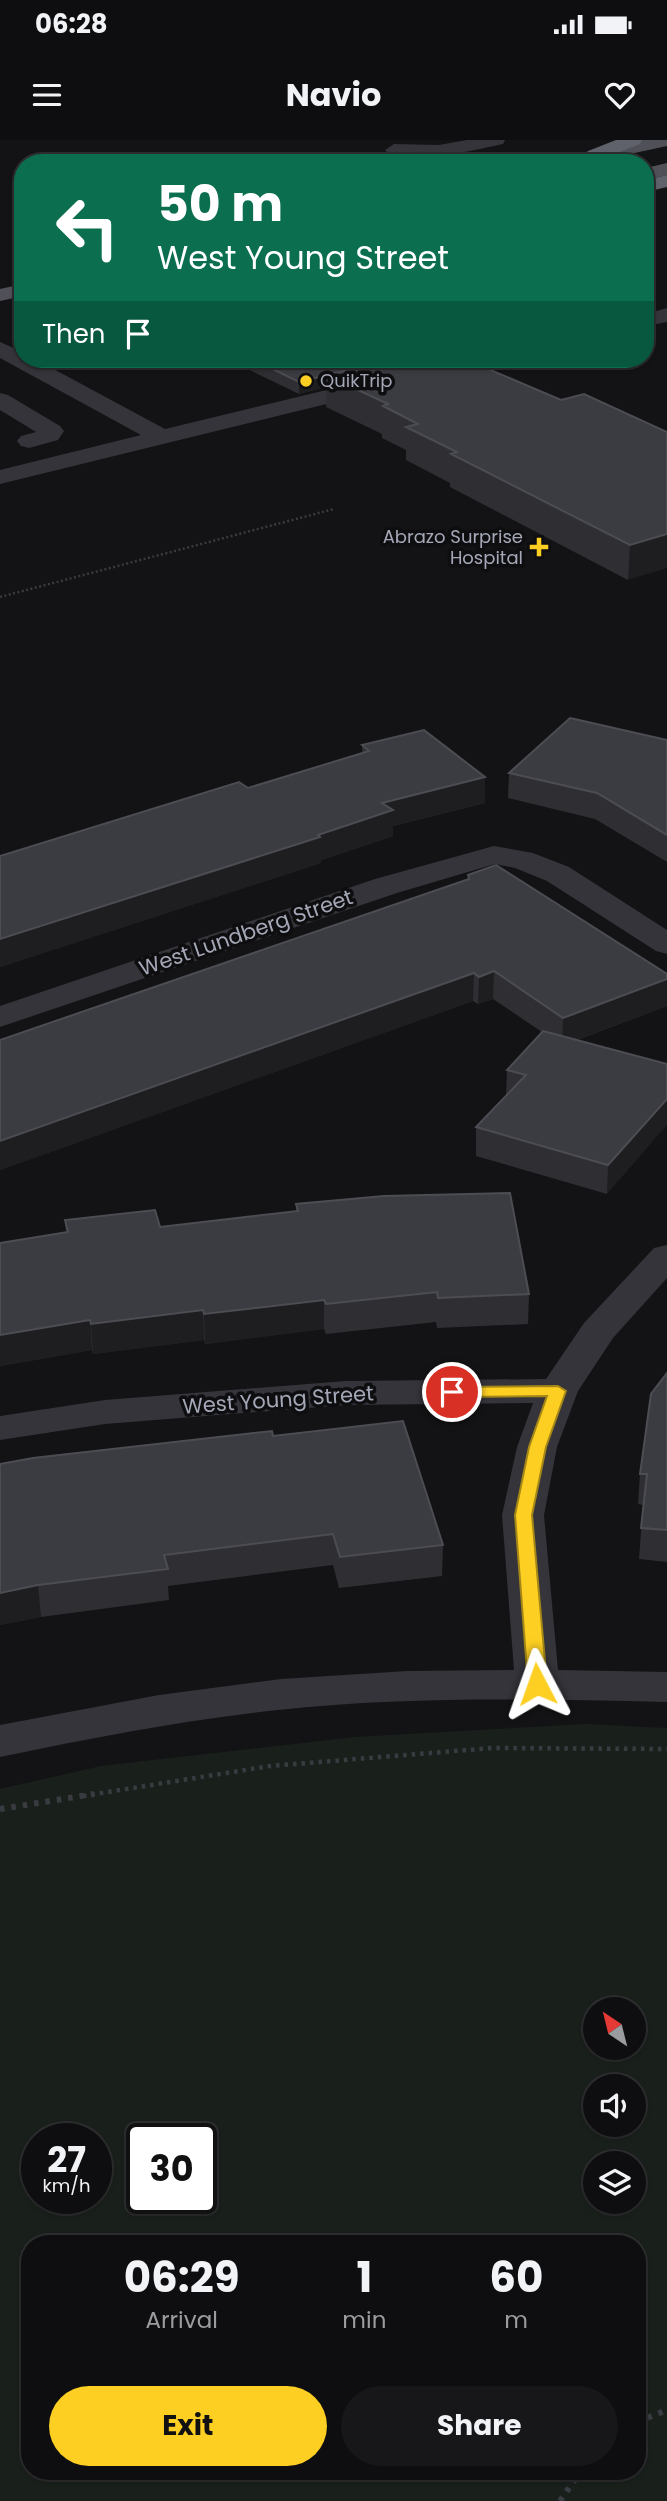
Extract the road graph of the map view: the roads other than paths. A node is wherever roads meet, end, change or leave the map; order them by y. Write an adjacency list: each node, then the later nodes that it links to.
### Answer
1 (496, 140): 4 (street)
2 (633, 140): 5 (highway)
3 (667, 140): 6 (main road)
4 (394, 150)
5 (598, 154)
6 (600, 154)
7 (35, 368): 10 (street)
8 (446, 368): 10 (street)
9 (0, 400): 11 (street)
10 (163, 438): 12 (street)
11 (29, 441)
12 (0, 477)
13 (667, 944): 14 (street, West Lundberg Street)
14 (0, 1017)
15 (667, 1256): 16 (street)
16 (558, 1391): 17 (street, West Young Street); 18 (street)
17 (0, 1428)
18 (537, 1684): 19 (street); 20 (street)
19 (667, 1687)
20 (0, 1741)

